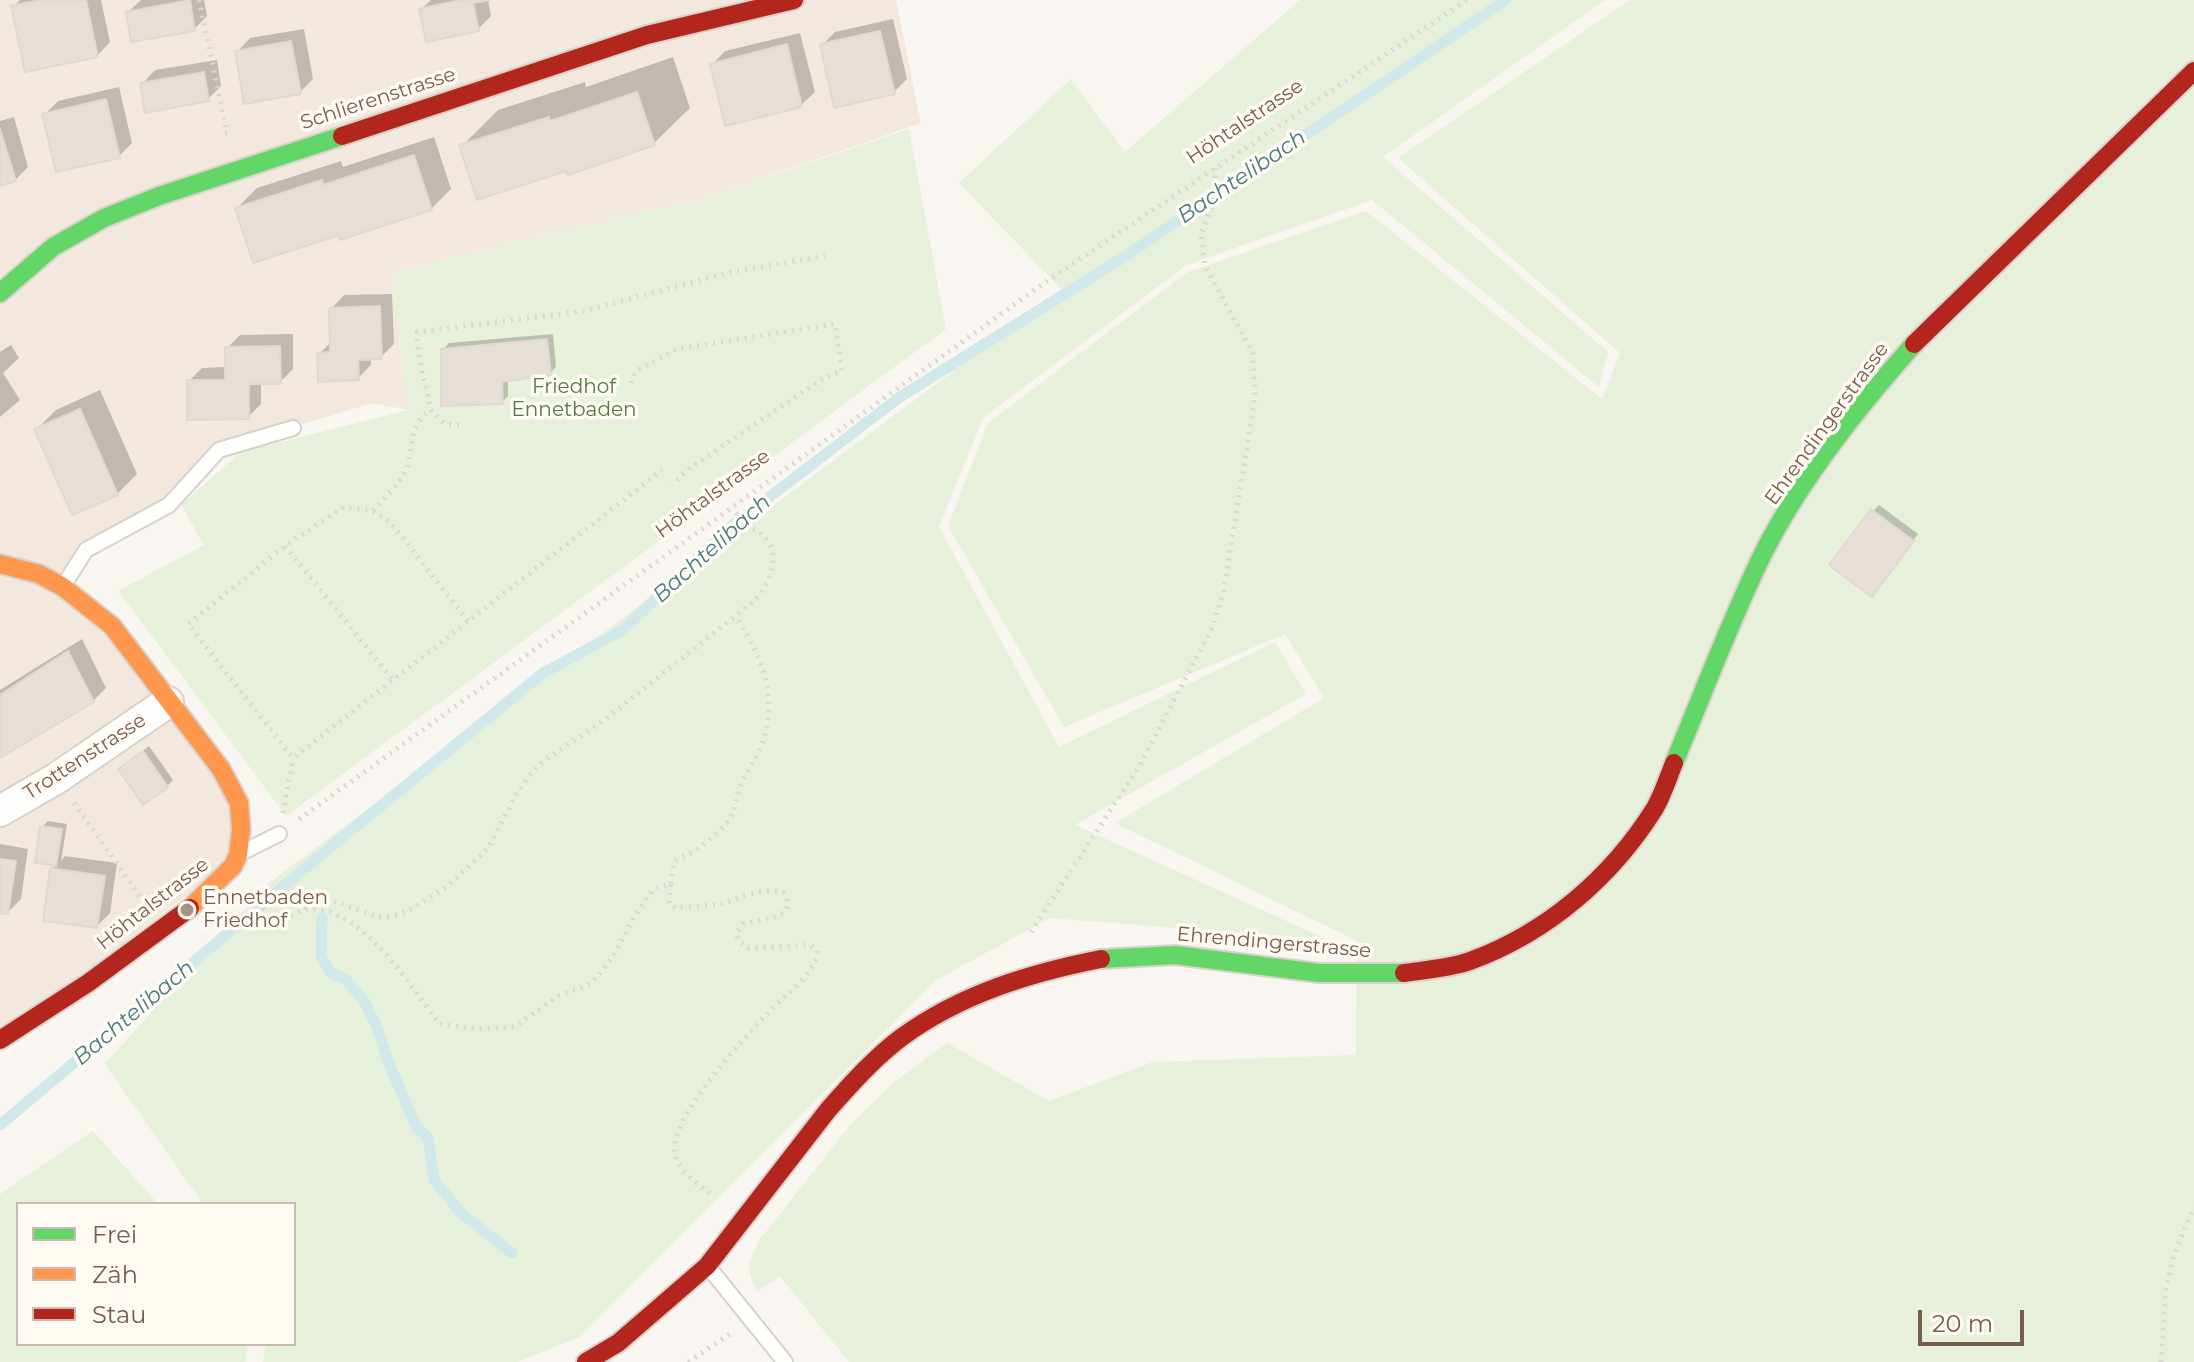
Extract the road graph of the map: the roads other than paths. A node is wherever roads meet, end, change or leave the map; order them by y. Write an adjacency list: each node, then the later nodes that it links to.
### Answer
1 (794, 0): 3 (main road, Schlierenstrasse)
2 (2194, 71): 12 (main road, Ehrendingerstrasse)
3 (0, 293)
4 (293, 428): 6 (lane)
5 (0, 564): 6 (main road, Trottenstrasse)
6 (63, 587): 7 (main road, Trottenstrasse)
7 (168, 702): 8 (street, Trottenstrasse); 10 (main road, Trottenstrasse)
8 (0, 811)
9 (279, 834): 10 (lane, Höhtalstrasse)
10 (238, 855): 11 (main road, Höhtalstrasse)
11 (0, 1040)
12 (707, 1266): 13 (main road, Ehrendingerstrasse); 14 (lane)
13 (586, 1362)
14 (785, 1362)

